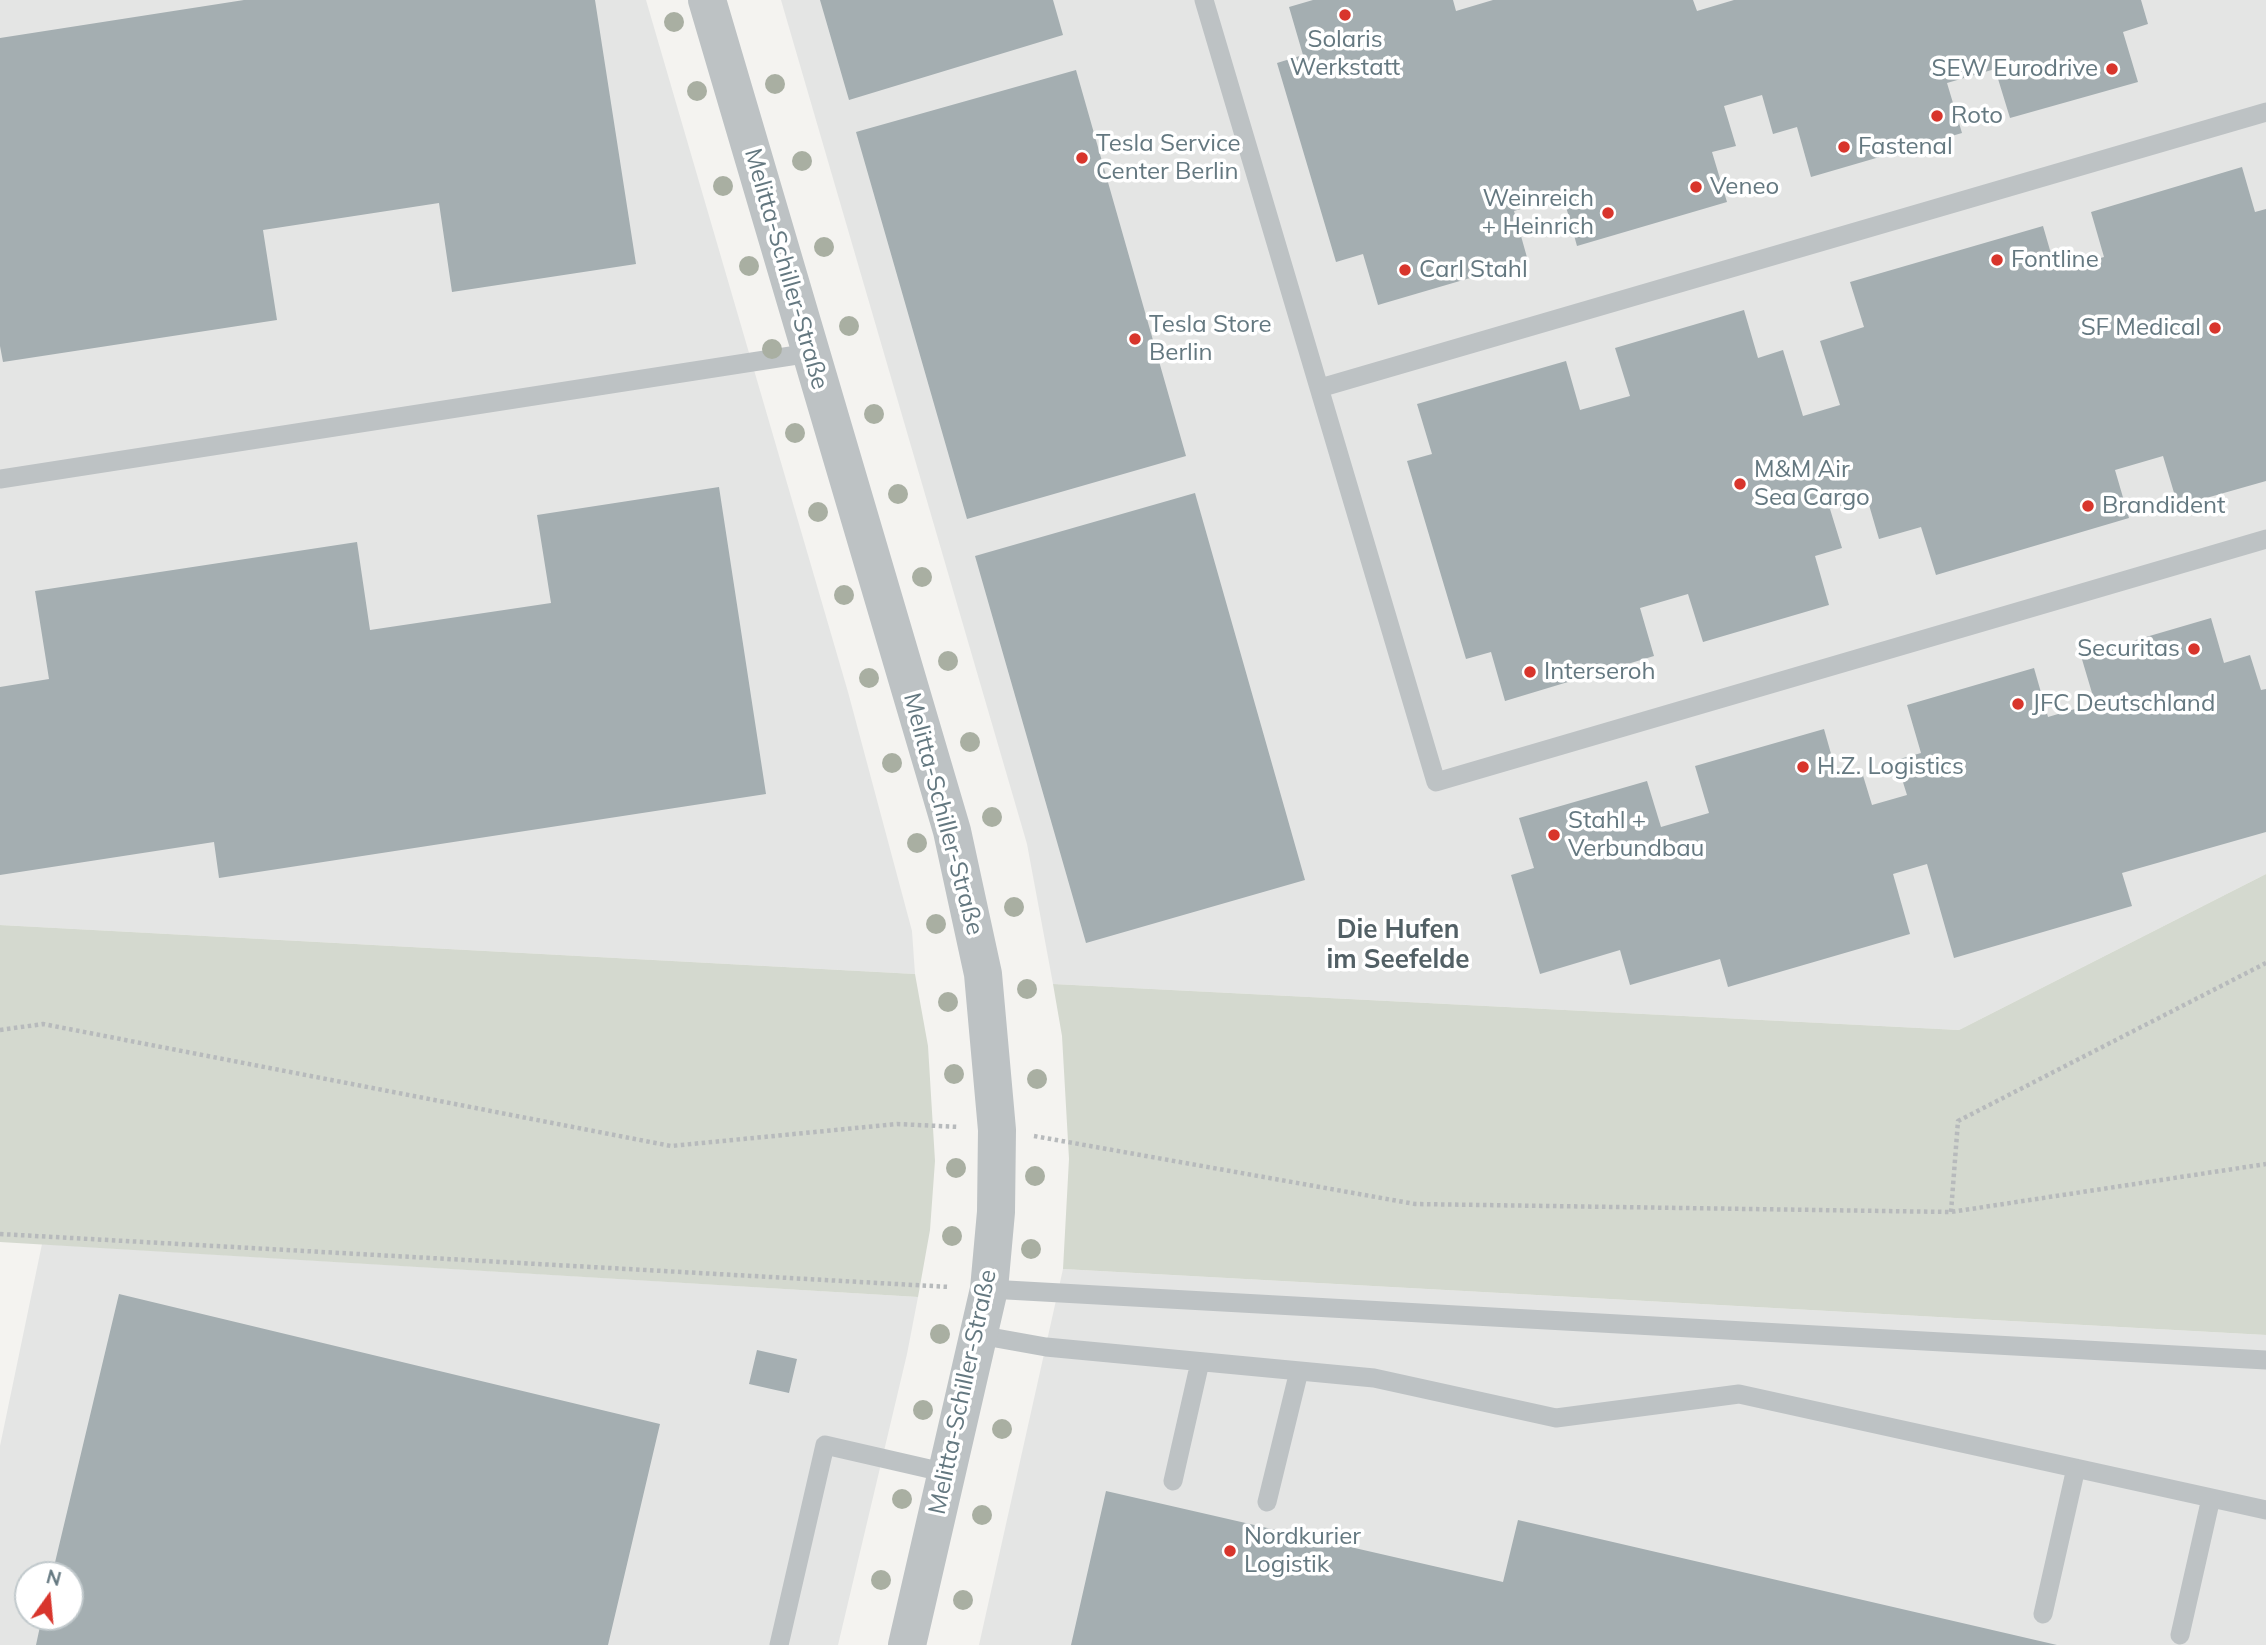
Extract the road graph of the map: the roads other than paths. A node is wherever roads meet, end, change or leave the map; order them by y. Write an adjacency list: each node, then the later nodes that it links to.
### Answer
1 (707, 0): 4 (street, Melitta-Schiller-Straße)
2 (1204, 0): 5 (lane)
3 (2266, 112): 5 (lane)
4 (810, 352): 6 (lane); 8 (street, Melitta-Schiller-Straße)
5 (1320, 388): 7 (lane)
6 (0, 479)
7 (2266, 539)
8 (989, 1289): 9 (street, Melitta-Schiller-Straße); 10 (lane)
9 (979, 1335): 11 (lane); 14 (street, Melitta-Schiller-Straße)
10 (2266, 1360)
11 (1200, 1362): 12 (lane); 15 (lane)
12 (1298, 1371): 13 (lane); 17 (lane)
13 (2076, 1468): 16 (lane); 19 (lane)
14 (947, 1473): 21 (lane); 22 (street, Melitta-Schiller-Straße)
15 (1173, 1481)
16 (2211, 1498): 18 (lane); 20 (lane)
17 (1267, 1502)
18 (2266, 1510)
19 (2043, 1614)
20 (2180, 1635)
21 (779, 1645)
22 (907, 1645)

